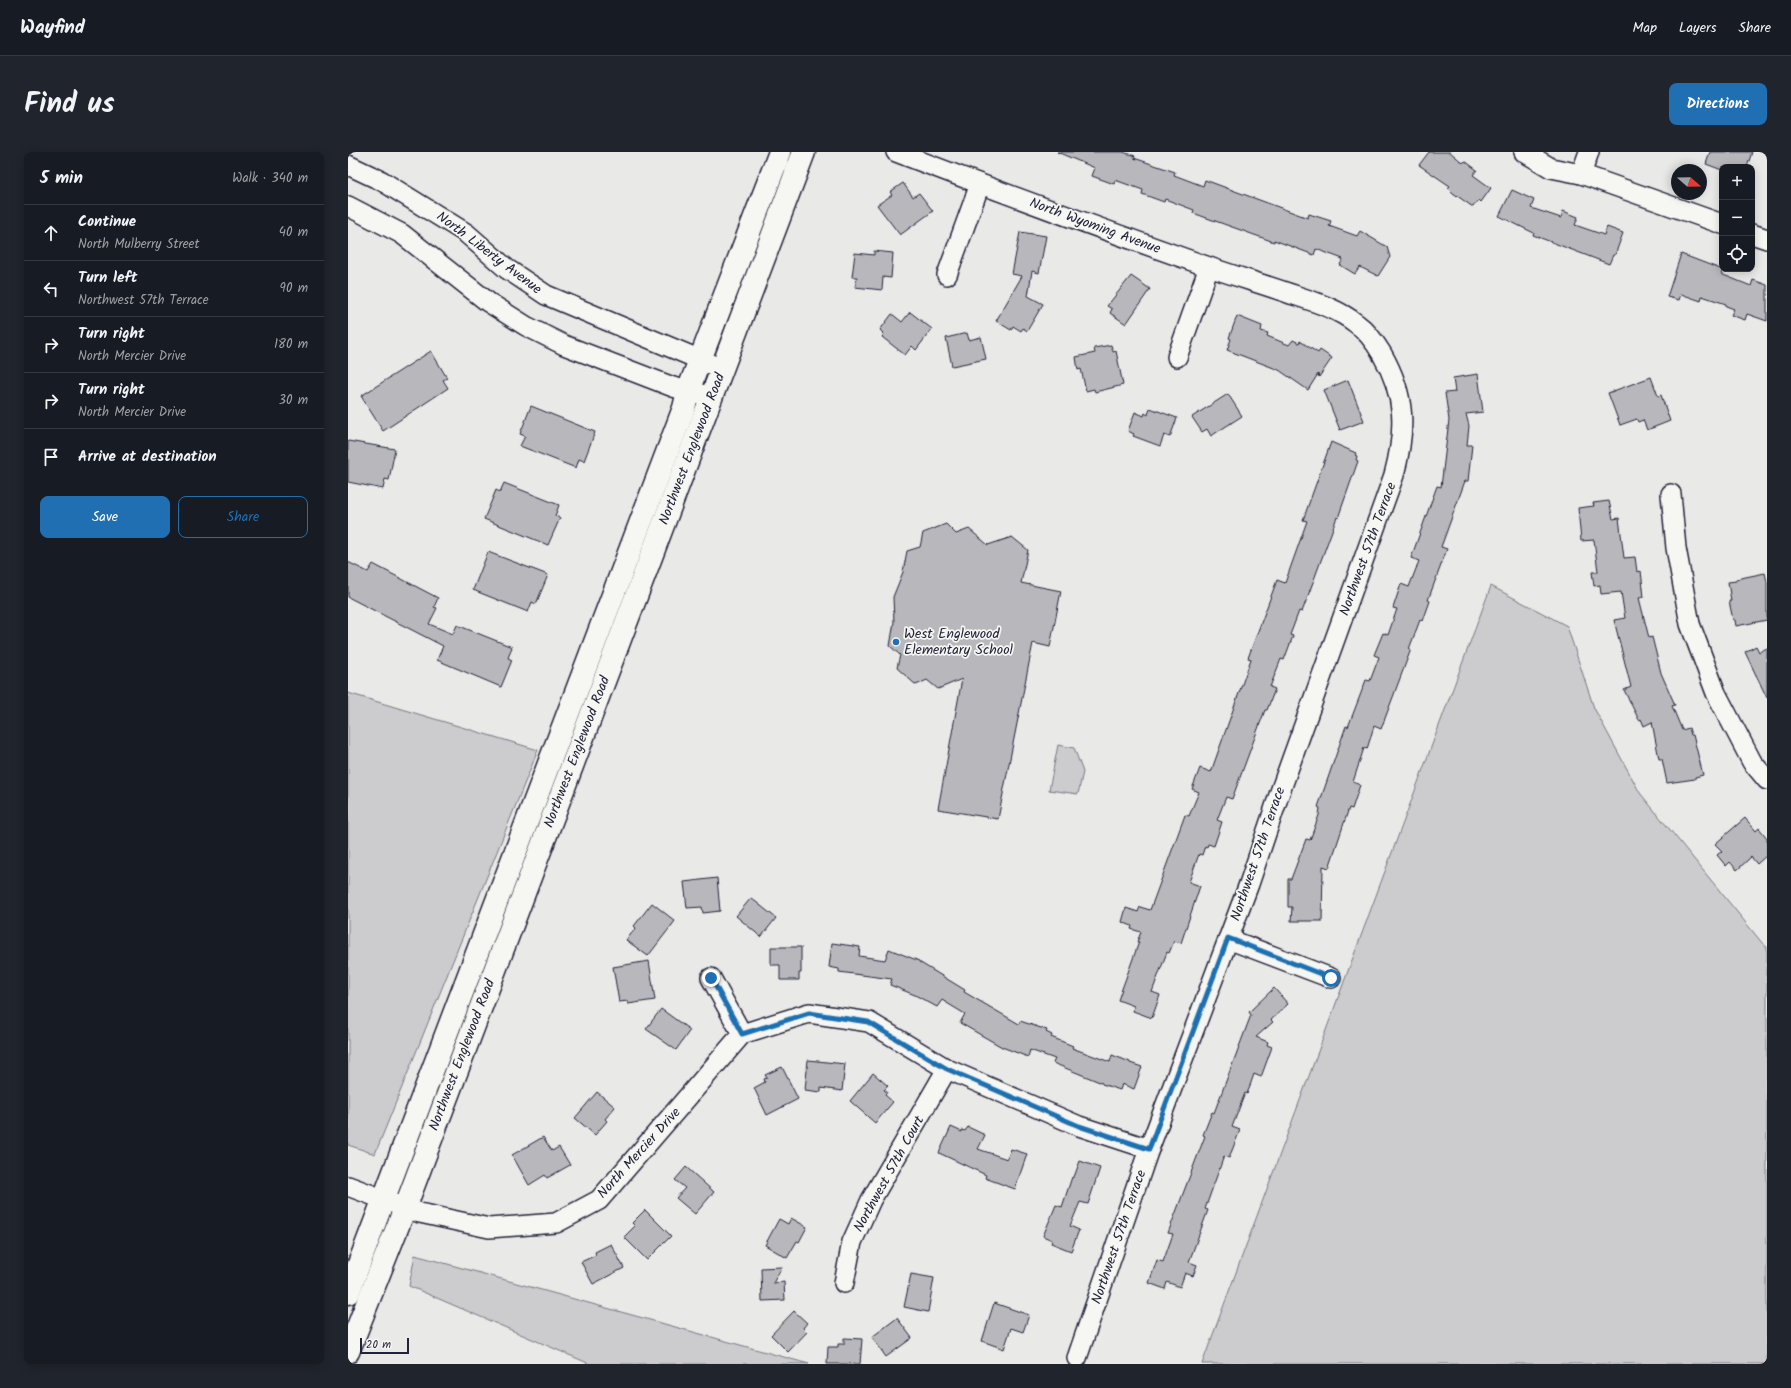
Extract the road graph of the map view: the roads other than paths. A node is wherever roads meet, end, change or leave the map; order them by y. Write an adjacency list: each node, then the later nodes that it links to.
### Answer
1 (352, 152): 7 (street)
2 (780, 152): 18 (main road, Northwest Englewood Road)
3 (804, 152): 20 (main road, Northwest Englewood Road)
4 (896, 152): 10 (street, North Wyoming Avenue)
5 (1524, 152): 9 (street)
6 (1589, 152): 9 (street)
7 (348, 161)
8 (348, 165): 18 (street, North Liberty Avenue)
9 (1581, 174): 12 (street)
10 (980, 184): 15 (street, North Wyoming Avenue); 16 (street)
11 (348, 206): 21 (street)
12 (1719, 223)
13 (1755, 235): 14 (street)
14 (1767, 239)
15 (1209, 267): 17 (street); 19 (street, North Wyoming Avenue)
16 (947, 274)
17 (1177, 357)
18 (700, 359): 20 (street, North Liberty Avenue); 21 (main road, Northwest Englewood Road)
19 (1390, 368): 25 (street, Northwest 57th Terrace)
20 (722, 369): 22 (main road, Northwest Englewood Road)
21 (688, 391): 22 (street); 32 (main road, Northwest Englewood Road)
22 (712, 397): 33 (main road, Northwest Englewood Road)
23 (1671, 494): 24 (street)
24 (1767, 780)
25 (1228, 938): 27 (street); 30 (street, Northwest 57th Terrace)
26 (711, 978): 28 (street)
27 (1331, 978)
28 (742, 1034): 29 (street); 33 (street, North Mercier Drive)
29 (947, 1069): 30 (street); 34 (street, Northwest 57th Court)
30 (1149, 1149): 37 (street, Northwest 57th Terrace)
31 (348, 1186): 32 (street, North Mercier Drive)
32 (384, 1200): 33 (street, North Mercier Drive); 35 (main road, Northwest Englewood Road)
33 (405, 1208): 36 (main road, Northwest Englewood Road)
34 (844, 1283)
35 (348, 1294)
36 (348, 1352)
37 (1077, 1358)

